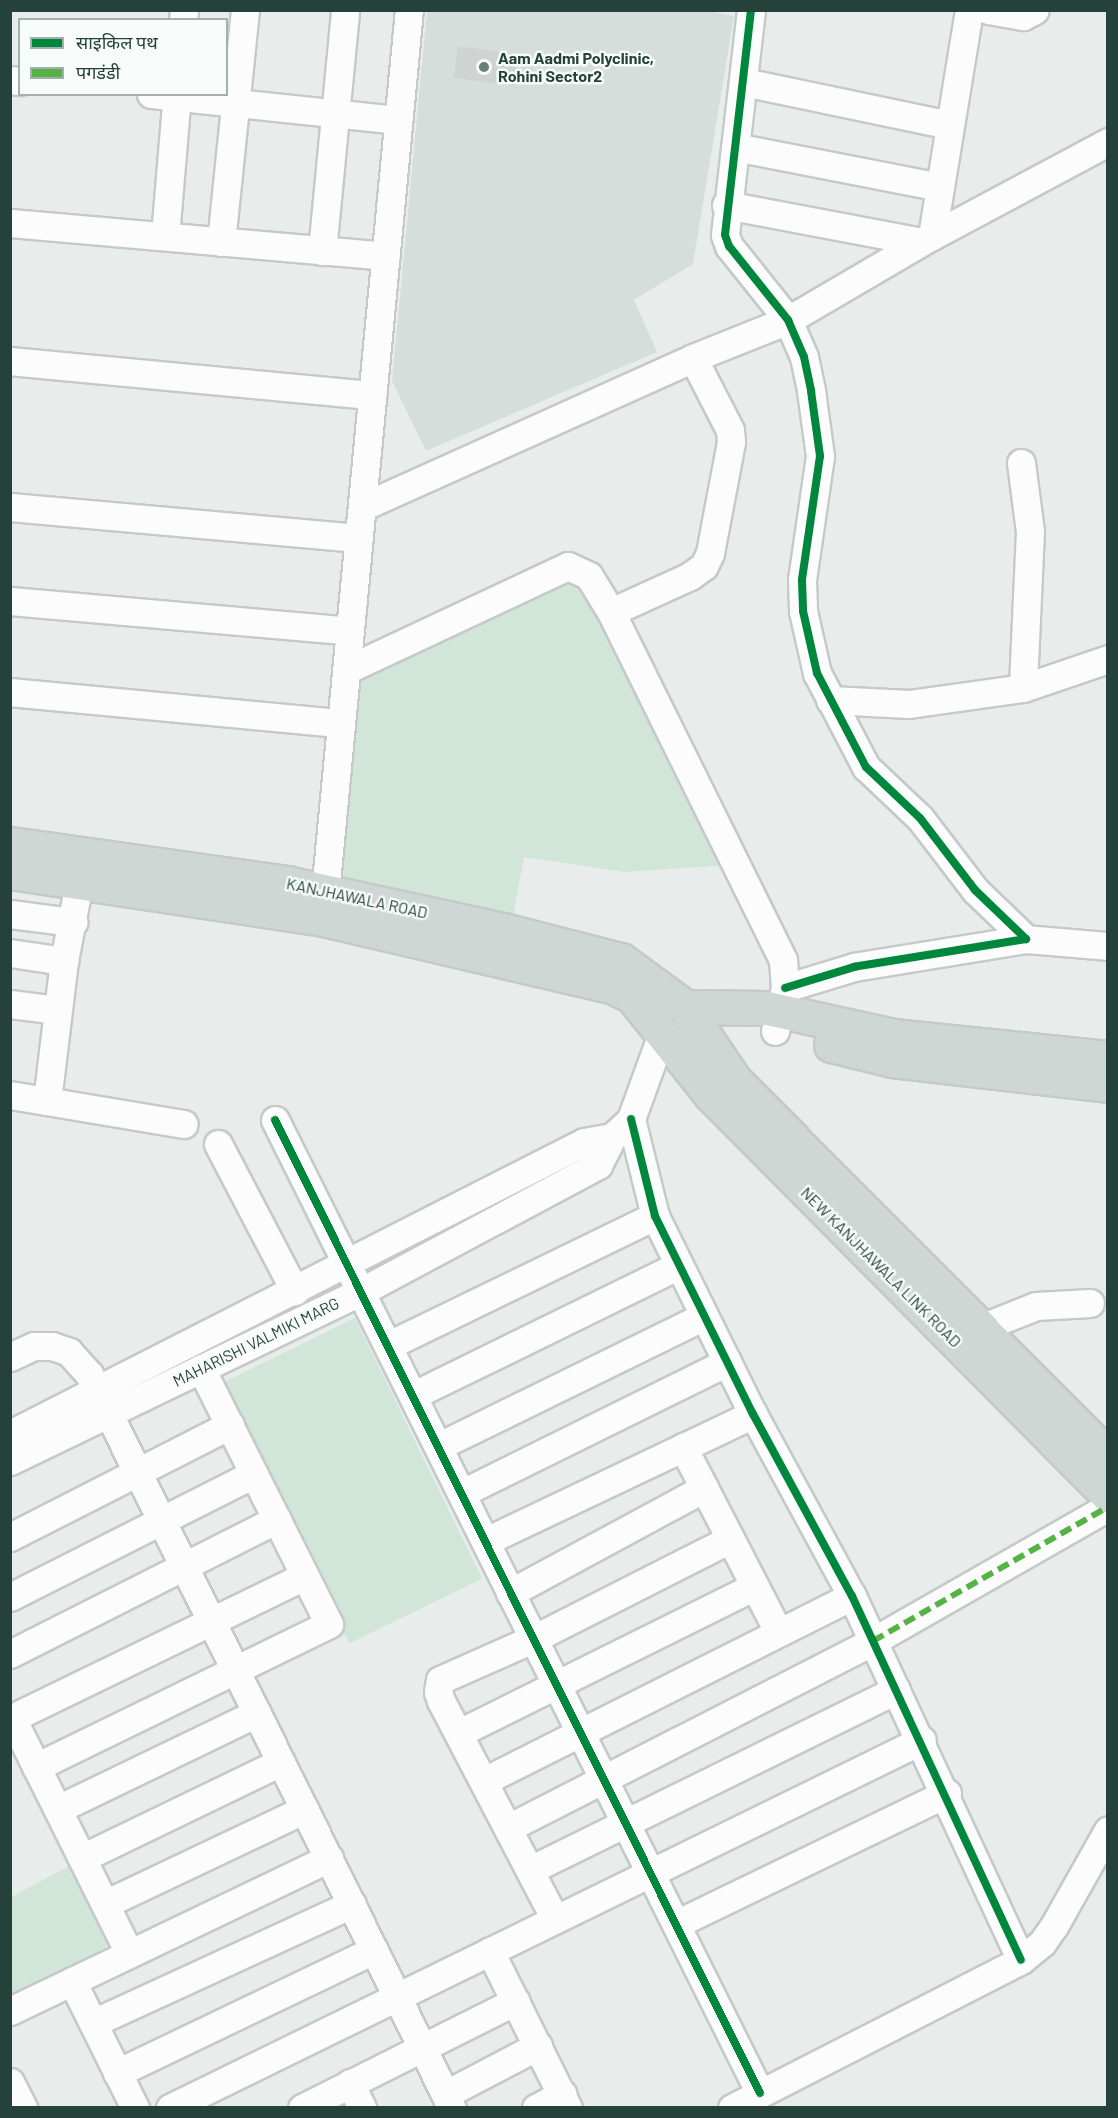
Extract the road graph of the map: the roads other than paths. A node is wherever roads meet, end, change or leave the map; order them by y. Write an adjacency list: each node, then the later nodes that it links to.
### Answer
1 (245, 10): 11 (street)
2 (345, 10): 12 (street)
3 (409, 10): 13 (street)
4 (751, 10): 8 (street)
5 (969, 10): 14 (street)
6 (988, 10): 7 (street)
7 (1035, 10)
8 (744, 82): 14 (street); 16 (street)
9 (168, 96): 20 (street)
10 (176, 96): 11 (street)
11 (235, 103): 12 (street); 22 (street)
12 (334, 113): 13 (street); 23 (street)
13 (398, 120): 24 (street)
14 (950, 125): 17 (street)
15 (1107, 142): 21 (street)
16 (735, 147): 17 (street); 18 (street)
17 (940, 187): 21 (street)
18 (726, 205): 21 (street); 25 (street)
19 (11, 230): 20 (street)
20 (165, 236): 22 (street)
21 (927, 239): 25 (street)
22 (221, 242): 23 (street)
23 (322, 251): 24 (street)
24 (386, 256): 28 (street)
25 (788, 320): 26 (street); 40 (street)
26 (693, 358): 31 (street); 34 (street)
27 (10, 361): 28 (street)
28 (372, 395): 31 (street)
29 (1021, 463): 38 (street)
30 (10, 507): 32 (street)
31 (362, 507): 32 (street)
32 (359, 538): 35 (street)
33 (10, 601): 35 (street)
34 (611, 612): 37 (street); 55 (street)
35 (350, 631): 37 (street)
36 (1107, 659): 38 (street)
37 (346, 669): 41 (street)
38 (1023, 688): 40 (street)
39 (10, 692): 41 (street)
40 (830, 700): 48 (street)
41 (341, 723): 45 (street)
42 (10, 844): 43 (main road, KANJHAWALA ROAD)
43 (82, 868): 44 (main road, KANJHAWALA ROAD); 45 (main road, KANJHAWALA ROAD); 47 (street); 56 (main road, KANJHAWALA ROAD)
44 (10, 872)
45 (325, 893): 53 (main road, KANJHAWALA ROAD)
46 (10, 914): 47 (street)
47 (73, 922): 51 (street)
48 (1026, 939): 49 (street); 55 (street)
49 (1107, 946)
50 (10, 953): 51 (street)
51 (64, 961): 54 (street)
52 (10, 1004): 54 (street)
53 (685, 1007): 55 (main road); 56 (main road); 73 (main road, NEW KANJHAWALA LINK ROAD)
54 (57, 1010): 60 (street)
55 (781, 1010): 57 (main road); 58 (main road)
56 (663, 1031): 63 (street, MAHARISHI VALMIKI MARG); 92 (main road, NEW KANJHAWALA LINK ROAD)
57 (1107, 1058)
58 (1107, 1085)
59 (10, 1095): 60 (street)
60 (47, 1101): 62 (street)
61 (275, 1120): 66 (street)
62 (184, 1124)
63 (622, 1128): 65 (street); 66 (street, MAHARISHI VALMIKI MARG); 69 (street, MAHARISHI VALMIKI MARG)
64 (218, 1144): 68 (street)
65 (655, 1216): 67 (street); 75 (street)
66 (349, 1264): 68 (street, MAHARISHI VALMIKI MARG); 69 (street)
67 (679, 1265): 72 (street); 79 (street)
68 (295, 1291): 71 (street, MAHARISHI VALMIKI MARG)
69 (362, 1291): 74 (street, MAHARISHI VALMIKI MARG); 75 (street)
70 (1090, 1303): 73 (street)
71 (249, 1315): 74 (street); 80 (street, MAHARISHI VALMIKI MARG)
72 (704, 1316): 77 (street); 84 (street)
73 (978, 1329): 86 (main road, NEW KANJHAWALA LINK ROAD)
74 (262, 1339): 78 (street, MAHARISHI VALMIKI MARG)
75 (389, 1345): 79 (street)
76 (10, 1357): 80 (street)
77 (727, 1362): 81 (street); 91 (street)
78 (201, 1368): 80 (street, MAHARISHI VALMIKI MARG); 82 (street)
79 (414, 1395): 84 (street)
80 (104, 1403): 83 (street, MAHARISHI VALMIKI MARG); 87 (street, MAHARISHI VALMIKI MARG); 88 (street)
81 (753, 1414): 85 (street); 103 (street)
82 (230, 1425): 88 (street); 89 (street)
83 (10, 1434)
84 (439, 1446): 91 (street)
85 (683, 1447): 90 (street); 98 (street)
86 (1107, 1456)
87 (10, 1461)
88 (139, 1474): 95 (street); 96 (street)
89 (254, 1474): 94 (street); 95 (street)
90 (704, 1488): 97 (street); 102 (street)
91 (462, 1493): 98 (street)
92 (1107, 1495)
93 (1107, 1508): 108 (street)
94 (277, 1520): 99 (street); 100 (street)
95 (163, 1522): 99 (street); 104 (street)
96 (10, 1537)
97 (730, 1539): 101 (street); 107 (street)
98 (486, 1541): 102 (street)
99 (186, 1568): 105 (street); 109 (street)
100 (304, 1576): 105 (street); 110 (street)
101 (755, 1586): 106 (street); 111 (street)
102 (510, 1593): 107 (street)
103 (852, 1596): 106 (street); 108 (street)
104 (10, 1597)
105 (213, 1623): 110 (street); 114 (street)
106 (778, 1631): 115 (street)
107 (535, 1638): 111 (street); 116 (street)
108 (873, 1641): 112 (street); 120 (street)
109 (10, 1654)
110 (236, 1670): 113 (street); 119 (street)
111 (557, 1685): 115 (street); 116 (street)
112 (896, 1690): 117 (street); 125 (street)
113 (257, 1713): 118 (street); 123 (street)
114 (11, 1719): 119 (street)
115 (582, 1731): 120 (street); 121 (street)
116 (459, 1733): 121 (street)
117 (921, 1740): 122 (street); 131 (street)
118 (282, 1762): 124 (street); 128 (street)
119 (36, 1767): 123 (street)
120 (605, 1778): 125 (street); 126 (street)
121 (484, 1781): 126 (street)
122 (946, 1793): 135 (street); 139 (street)
123 (58, 1809): 128 (street)
124 (305, 1809): 129 (street); 132 (street)
125 (626, 1822): 130 (street); 131 (street)
126 (508, 1828): 130 (street)
127 (1107, 1830): 139 (street)
128 (82, 1858): 132 (street)
129 (329, 1858): 133 (street); 138 (street)
130 (530, 1870): 134 (street)
131 (650, 1872): 134 (street); 135 (street)
132 (105, 1904): 138 (street)
133 (352, 1904): 136 (street); 144 (street)
134 (555, 1919): 137 (street)
135 (676, 1924): 150 (street)
136 (374, 1950): 141 (street); 147 (street)
137 (490, 1951): 141 (street); 142 (street)
138 (129, 1953): 140 (street)
139 (1021, 1960): 150 (street)
140 (72, 1981): 143 (street); 144 (street)
141 (398, 1999): 146 (street); 155 (street)
142 (516, 2001): 145 (street); 146 (street)
143 (10, 2011)
144 (93, 2023): 147 (street)
145 (538, 2046): 151 (street); 152 (street)
146 (423, 2050): 149 (street); 151 (street)
147 (117, 2073): 154 (street)
148 (10, 2082): 153 (street)
149 (350, 2084): 156 (street); 157 (street)
150 (760, 2094): 159 (street)
151 (449, 2101)
152 (565, 2101): 158 (street)
153 (23, 2108)
154 (135, 2108)
155 (170, 2108)
156 (302, 2108)
157 (362, 2108)
158 (536, 2108)
159 (732, 2108)

